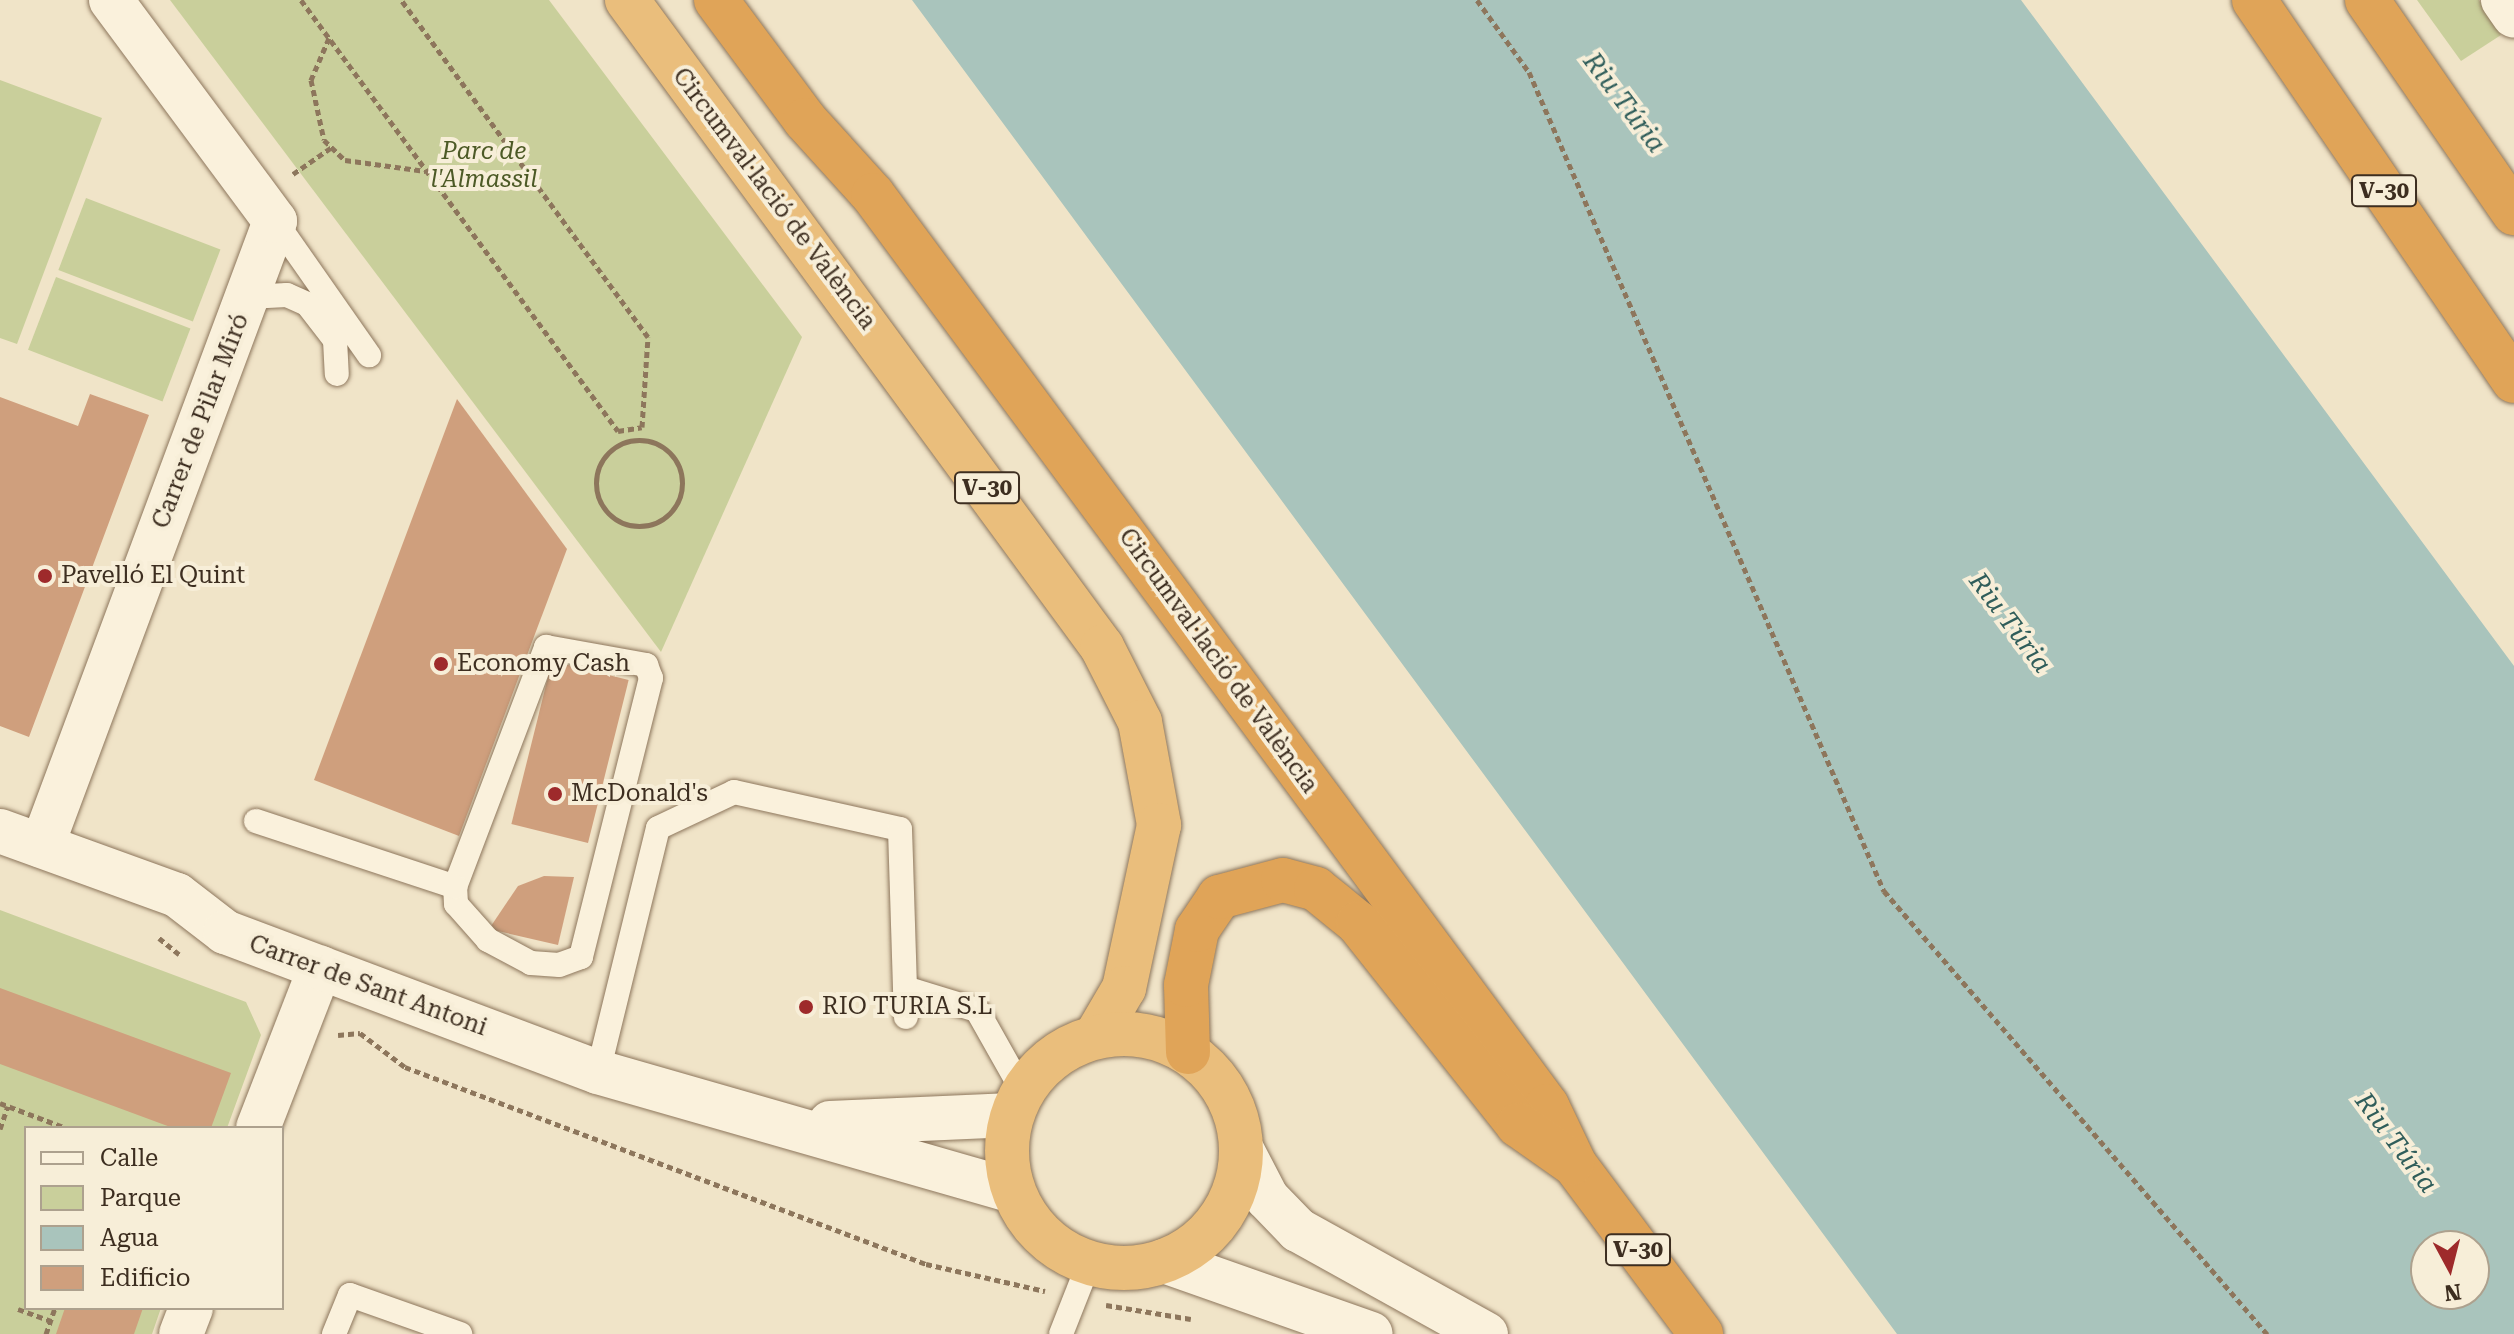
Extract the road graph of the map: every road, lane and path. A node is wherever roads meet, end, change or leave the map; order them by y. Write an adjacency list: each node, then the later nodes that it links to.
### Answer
1 (111, 0): 16 (street)
2 (301, 0): 12 (path)
3 (401, 0): 21 (path)
4 (627, 0): 30 (highway, Circumval·lació de València / V-30)
5 (716, 0): 42 (highway, Circumval·lació de València / V-30)
6 (1477, 0): 59 (path)
7 (2254, 0): 20 (highway, V-30)
8 (2367, 0): 15 (highway)
9 (2374, 0): 14 (highway)
10 (2503, 0): 11 (street)
11 (2514, 16)
12 (329, 38): 13 (path); 13 (path)
13 (426, 171): 21 (path)
14 (2514, 178)
15 (2514, 213)
16 (275, 221): 17 (street, Carrer de Pilar Miró); 18 (lane)
17 (247, 297): 19 (lane); 25 (street, Carrer de Pilar Miró)
18 (369, 355)
19 (337, 374)
20 (2514, 381)
21 (628, 429): 22 (path)
22 (631, 441): 22 (path)
23 (256, 821): 26 (lane)
24 (0, 831): 25 (street, Carrer de Sant Antoni)
25 (42, 846): 27 (street, Carrer de Sant Antoni)
26 (455, 887): 26 (lane)
27 (320, 968): 33 (street, Carrer de Sant Antoni); 39 (street)
28 (905, 988): 29 (lane); 33 (lane); 34 (lane)
29 (906, 1017)
30 (1096, 1036): 32 (highway); 34 (highway)
31 (367, 1040): 45 (path)
32 (1188, 1052): 41 (highway); 42 (highway)
33 (598, 1072): 37 (street, Carrer de Sant Antoni)
34 (1017, 1102): 37 (street, Carrer de Sant Antoni); 43 (highway)
35 (0, 1103): 36 (path)
36 (8, 1106): 38 (path); 40 (path)
37 (748, 1119): 43 (street, Carrer de Sant Antoni)
38 (61, 1126)
39 (259, 1126)
40 (0, 1129)
41 (1242, 1150): 44 (highway); 57 (street)
42 (1575, 1165): 58 (highway, Circumval·lació de València / V-30)
43 (1013, 1191): 45 (highway)
44 (1164, 1261): 45 (highway); 56 (street)
45 (1083, 1287): 50 (path); 55 (lane)
46 (18, 1309): 49 (path)
47 (54, 1310): 49 (path)
48 (190, 1310): 52 (street)
49 (51, 1321): 51 (path)
50 (1201, 1321)
51 (46, 1334)
52 (181, 1334)
53 (334, 1334): 54 (lane)
54 (460, 1334)
55 (1061, 1334)
56 (1371, 1334)
57 (1486, 1334)
58 (1701, 1334)
59 (2267, 1334)

